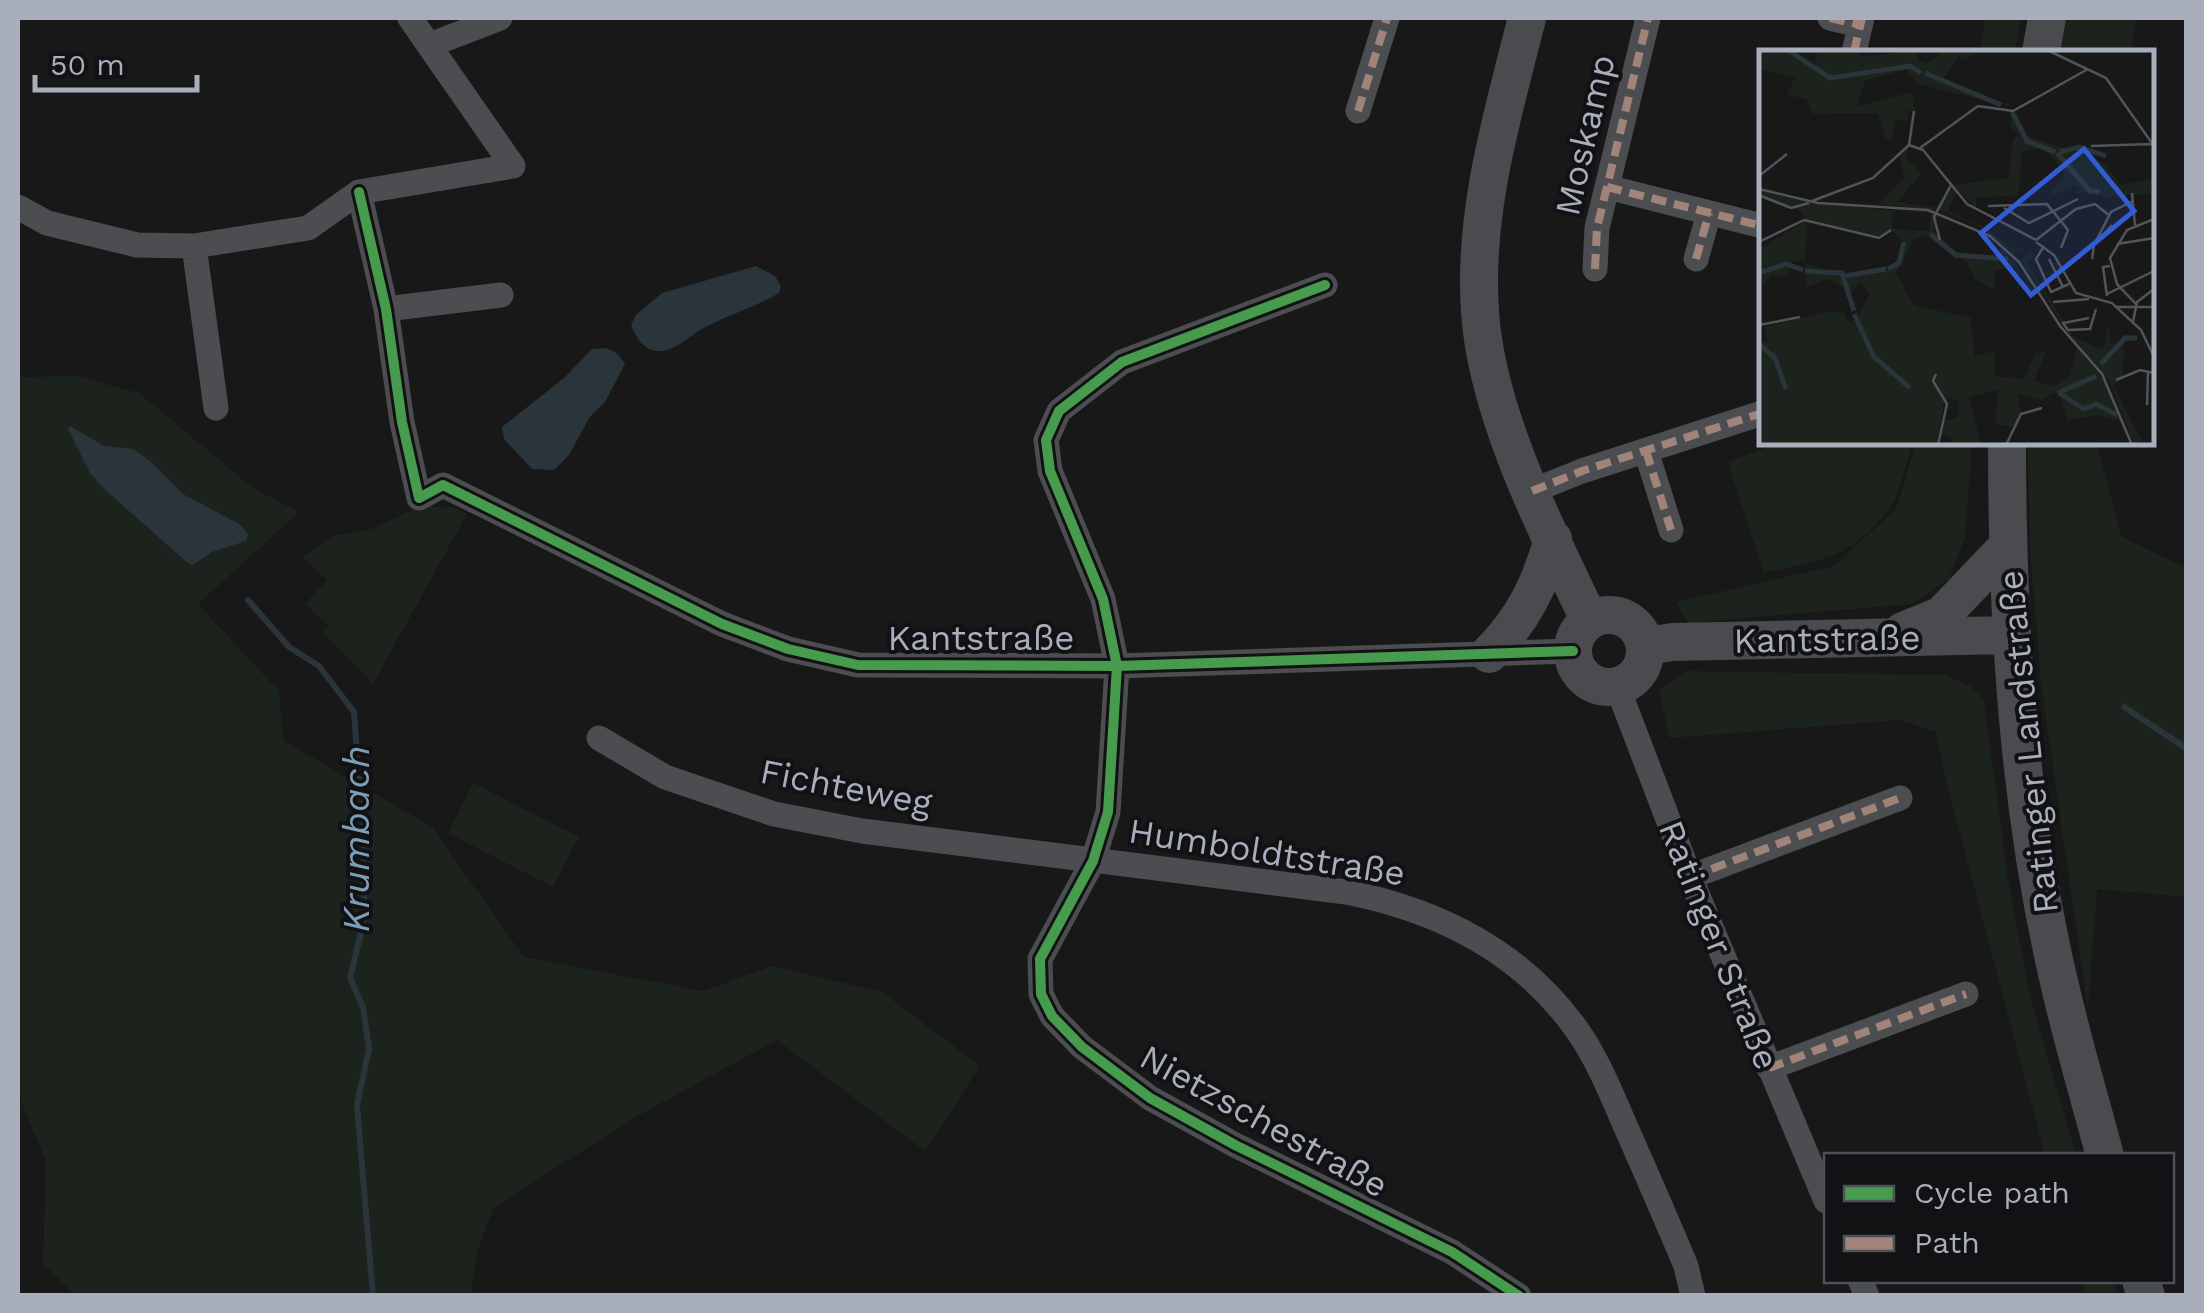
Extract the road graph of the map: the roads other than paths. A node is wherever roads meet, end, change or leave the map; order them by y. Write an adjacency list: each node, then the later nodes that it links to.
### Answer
1 (410, 18): 9 (street)
2 (500, 18): 9 (street)
3 (1388, 18): 12 (street)
4 (1526, 18): 28 (street)
5 (1648, 18): 13 (street, Moskamp)
6 (1830, 18): 8 (street)
7 (2046, 18): 11 (street)
8 (1861, 21): 10 (street)
9 (430, 45): 14 (street)
10 (1854, 50)
11 (2042, 50)
12 (1358, 111)
13 (1606, 186): 16 (street); 20 (street, Moskamp)
14 (359, 192): 18 (street); 23 (street)
15 (18, 207): 18 (street)
16 (1709, 213): 17 (street); 19 (street)
17 (1759, 225)
18 (194, 246): 24 (street)
19 (1696, 259)
20 (1595, 269)
21 (1326, 285): 37 (street, Nietzschestraße)
22 (502, 295): 23 (street)
23 (386, 309): 37 (street, Kantstraße)
24 (216, 408)
25 (1759, 414): 27 (street)
26 (2008, 445): 31 (street, Ratinger Landstraße)
27 (1646, 451): 28 (street); 29 (street)
28 (1532, 491): 30 (street)
29 (1670, 530)
30 (1553, 539): 32 (street); 36 (street)
31 (2007, 547): 33 (street, Ratinger Landstraße); 34 (street)
32 (1581, 635): 35 (street); 36 (street, Kantstraße); 38 (street)
33 (2010, 635): 34 (street, Kantstraße); 45 (street, Ratinger Landstraße)
34 (1886, 638): 35 (street, Kantstraße)
35 (1645, 646): 38 (street)
36 (1490, 654): 37 (street, Kantstraße)
37 (1117, 666): 41 (street, Nietzschestraße)
38 (1617, 686): 42 (street, Ratinger Straße)
39 (599, 738): 41 (street, Fichteweg)
40 (1900, 798): 42 (street)
41 (1093, 860): 47 (street, Nietzschestraße); 48 (street, Humboldtstraße)
42 (1690, 877): 44 (street, Ratinger Straße)
43 (1966, 994): 44 (street)
44 (1770, 1068): 46 (street, Ratinger Straße)
45 (2103, 1153)
46 (1824, 1196)
47 (1519, 1296)
48 (1693, 1296)

